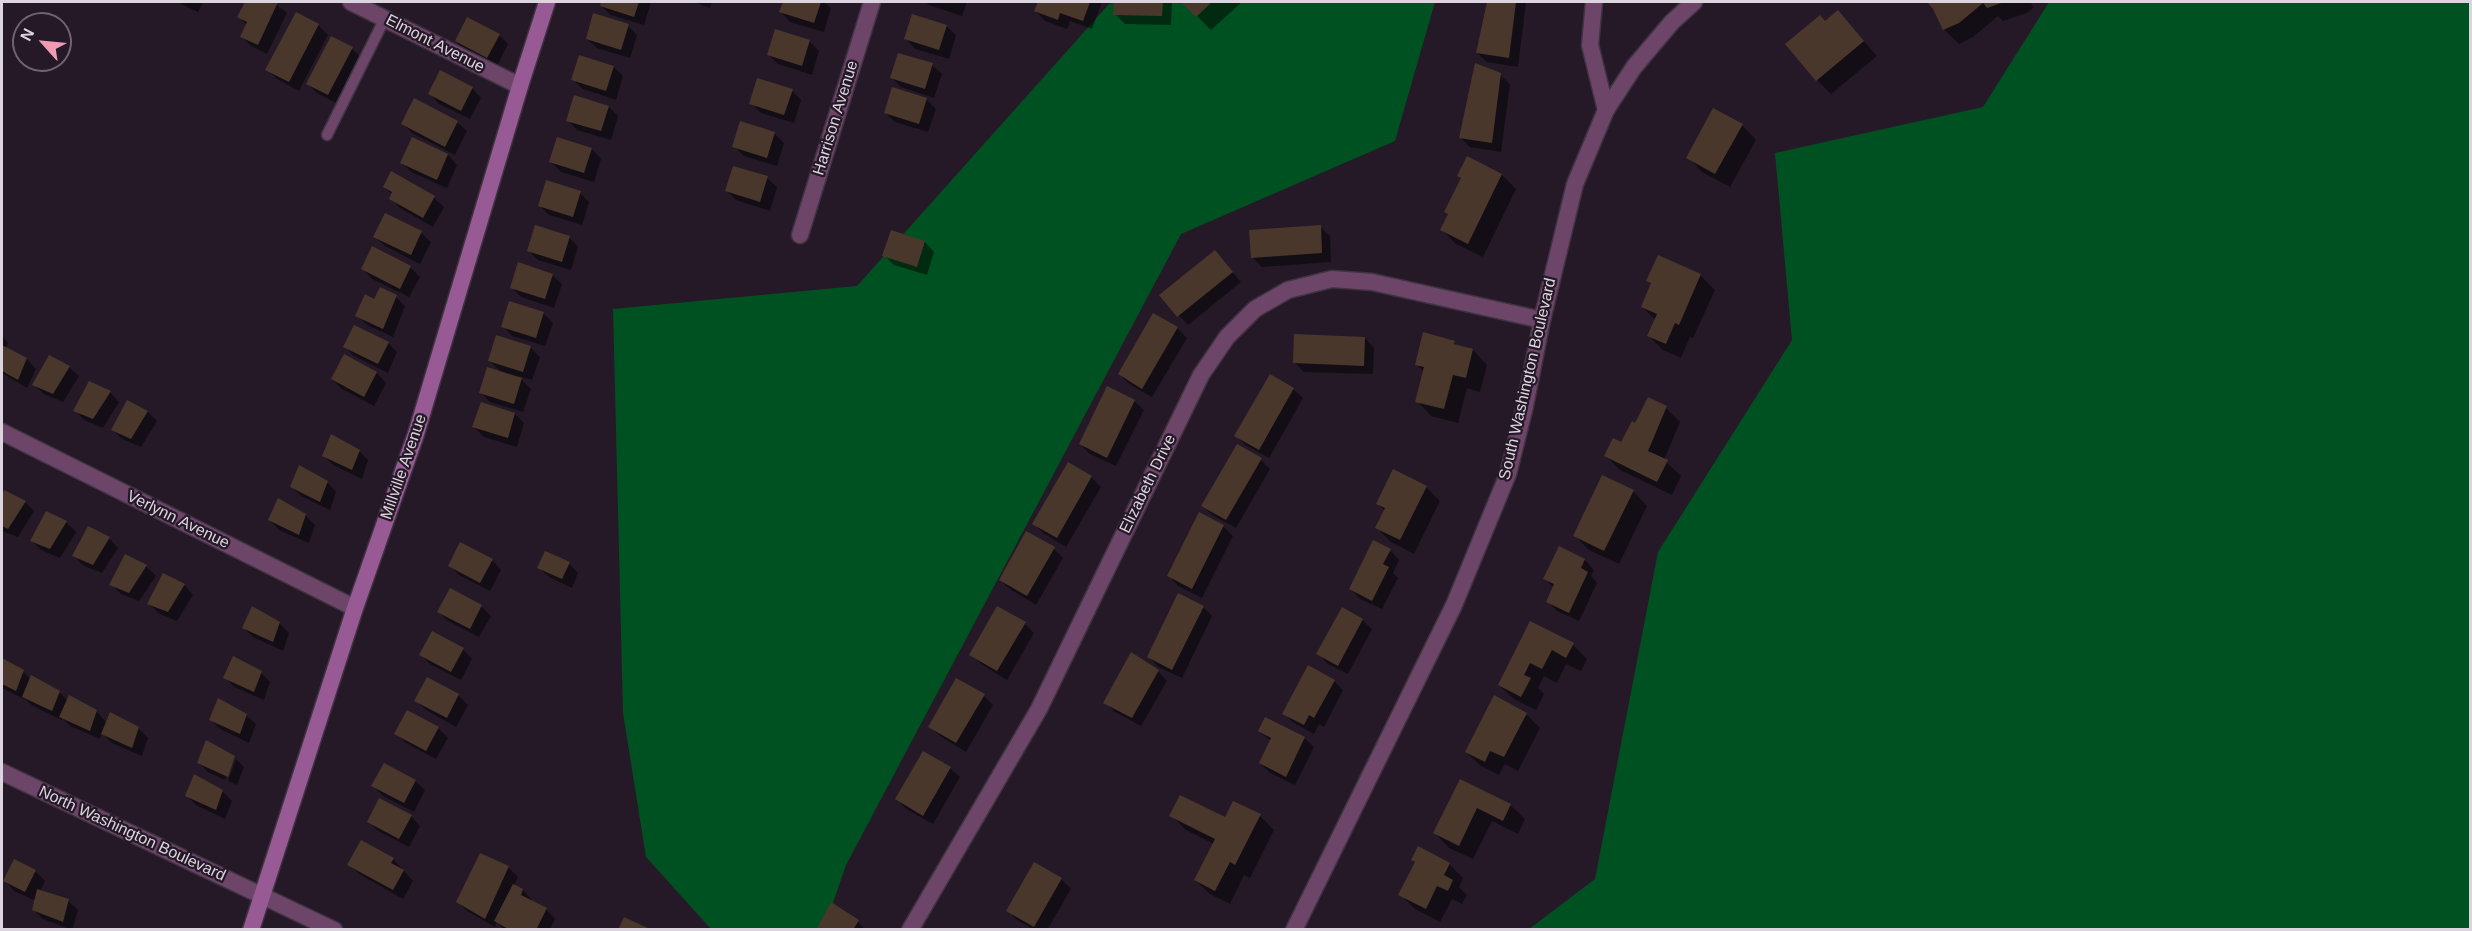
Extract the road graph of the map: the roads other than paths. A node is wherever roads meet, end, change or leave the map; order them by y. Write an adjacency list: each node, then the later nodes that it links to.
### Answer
1 (351, 2): 6 (street, Elmont Avenue)
2 (547, 2): 7 (main road, Millville Avenue)
3 (872, 2): 10 (street, Harrison Avenue)
4 (1594, 2): 8 (street)
5 (1694, 2): 8 (street, South Washington Boulevard)
6 (385, 18): 7 (street, Elmont Avenue); 9 (lane)
7 (520, 86): 13 (main road, Millville Avenue)
8 (1606, 110): 11 (street, South Washington Boulevard)
9 (327, 135)
10 (800, 235)
11 (1542, 320): 18 (street, Elizabeth Drive); 19 (street, South Washington Boulevard)
12 (2, 432): 13 (street, Verlynn Avenue)
13 (355, 608): 15 (main road, Millville Avenue)
14 (2, 772): 15 (street, North Washington Boulevard)
15 (262, 896): 16 (main road, Millville Avenue); 17 (street)
16 (251, 930)
17 (333, 930)
18 (910, 930)
19 (1294, 930)

